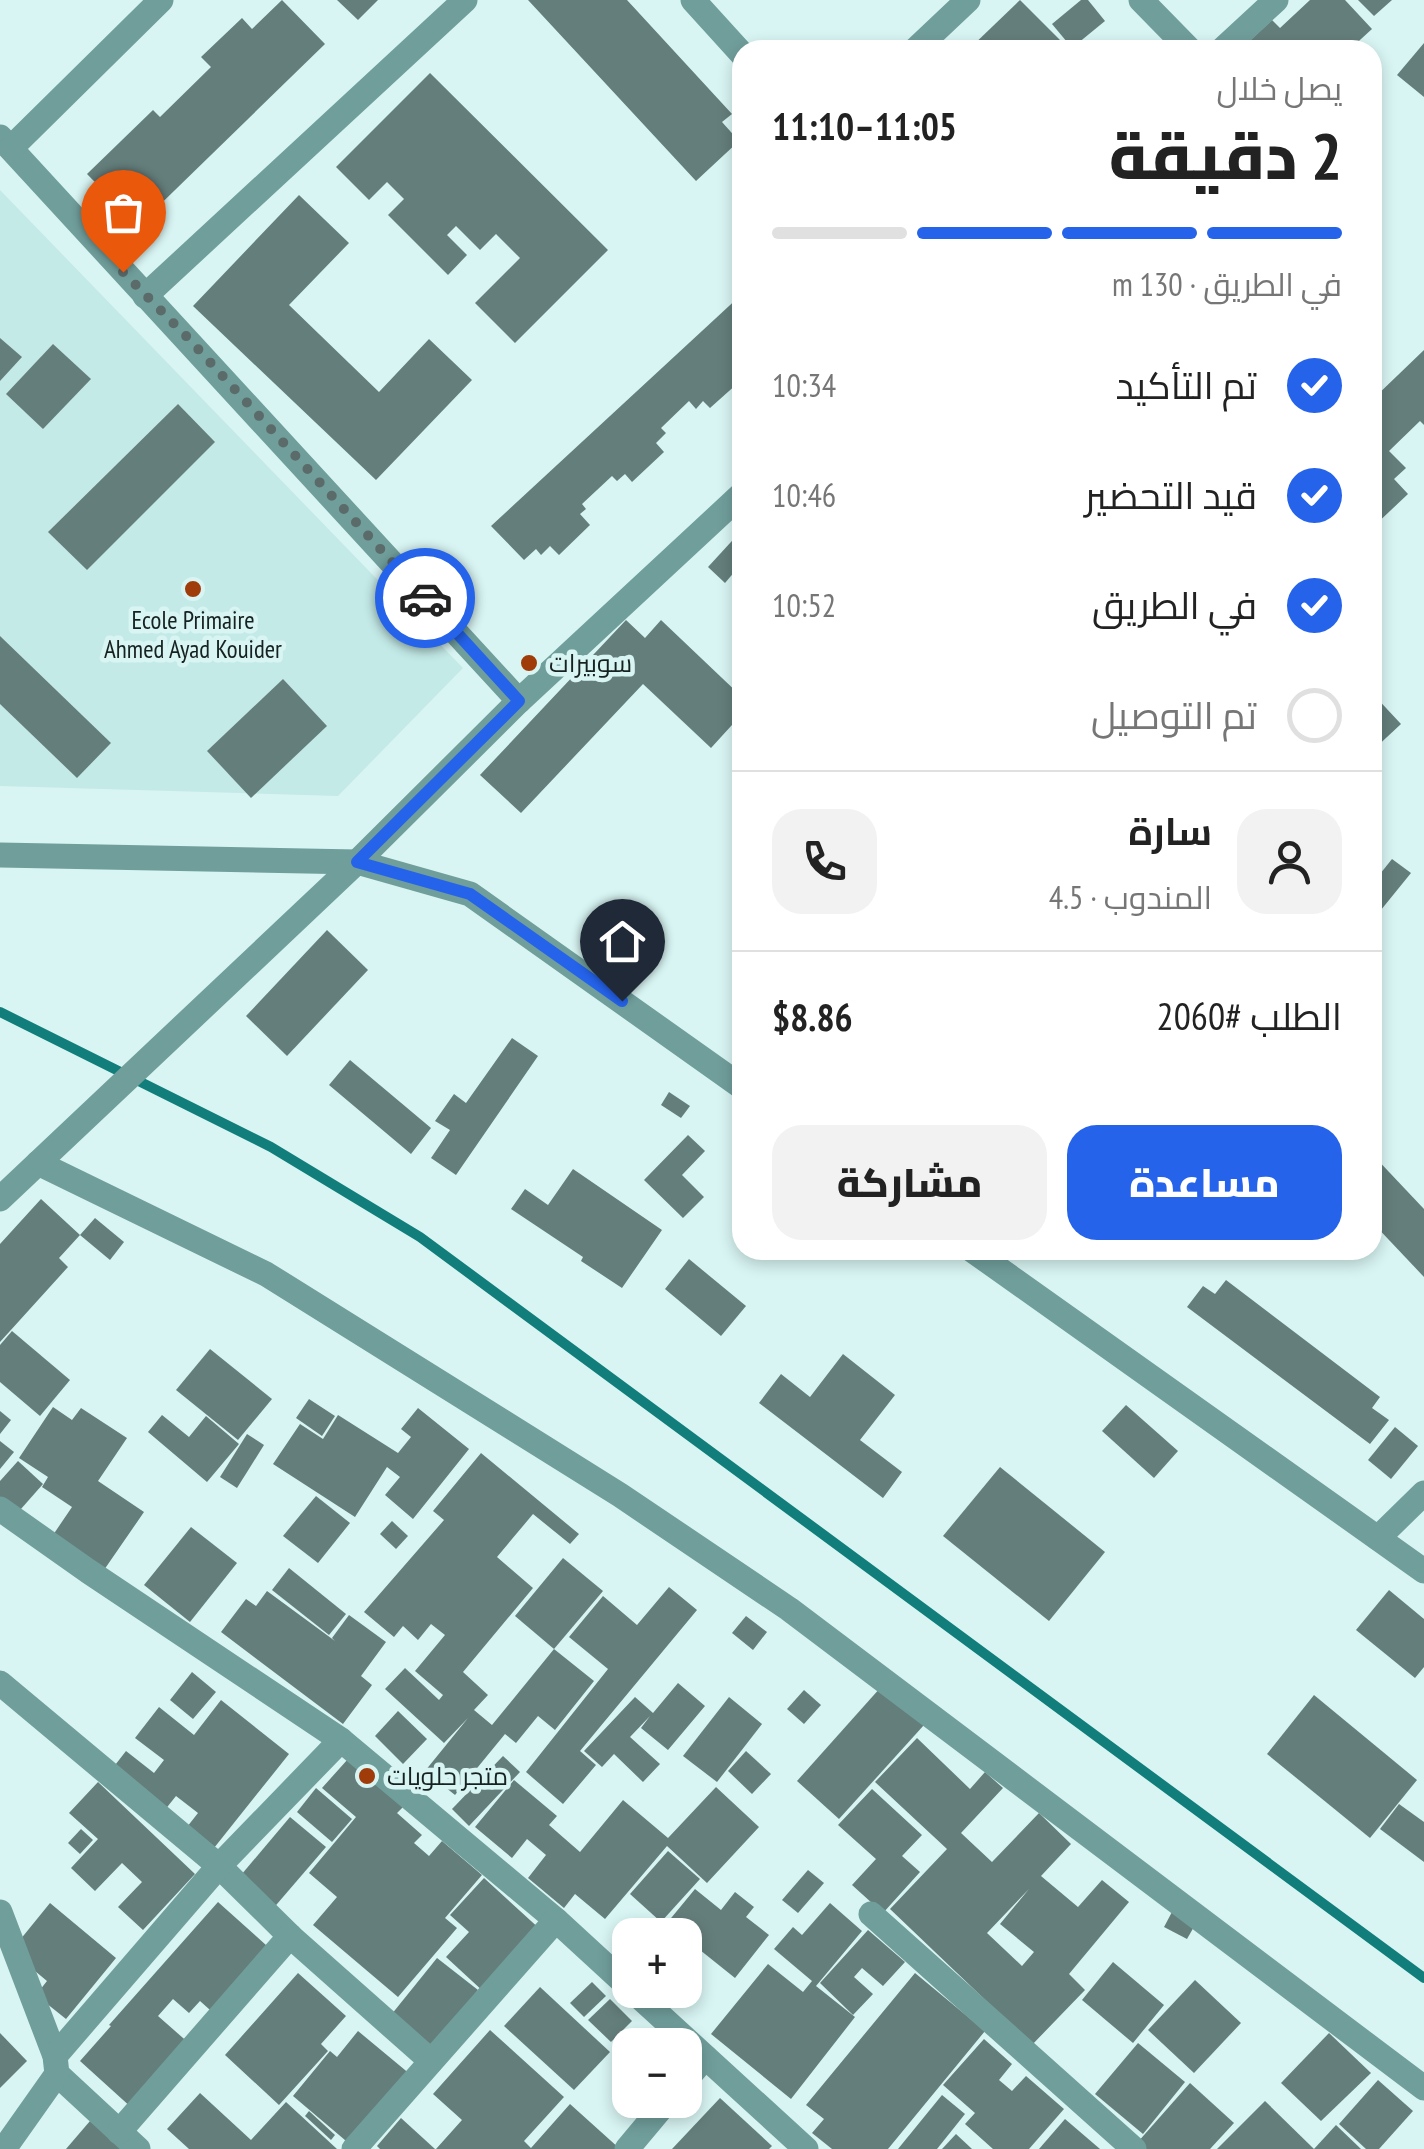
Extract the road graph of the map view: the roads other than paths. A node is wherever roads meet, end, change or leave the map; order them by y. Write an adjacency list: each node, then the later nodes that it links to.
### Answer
1 (161, 0): 11 (street)
2 (466, 0): 12 (street)
3 (693, 0): 10 (street)
4 (968, 0): 7 (street)
5 (1141, 0): 8 (street)
6 (1276, 0): 9 (street)
7 (926, 40)
8 (1180, 40)
9 (1233, 40)
10 (732, 43)
11 (5, 142): 12 (street)
12 (146, 296): 14 (street)
13 (732, 503): 14 (street)
14 (519, 701): 16 (street)
15 (0, 855): 16 (street)
16 (357, 862): 17 (street); 18 (street)
17 (732, 1080)
18 (38, 1163): 19 (street); 38 (street)
19 (0, 1199)
20 (986, 1260): 23 (street)
21 (1424, 1493): 23 (street)
22 (0, 1509): 26 (street)
23 (1378, 1538): 24 (street)
24 (1424, 1570)
25 (0, 1683): 27 (street)
26 (341, 1740): 27 (street); 30 (street)
27 (219, 1866): 31 (street); 37 (street)
28 (0, 1912): 37 (street)
29 (871, 1914): 45 (street)
30 (556, 1920): 32 (street); 35 (street)
31 (290, 1936): 35 (street); 40 (street)
32 (612, 1972)
33 (652, 2008): 34 (street)
34 (706, 2056): 36 (street); 44 (street)
35 (432, 2061): 42 (street)
36 (702, 2061)
37 (56, 2065): 40 (street); 41 (street)
38 (1424, 2088)
39 (653, 2118): 43 (street)
40 (128, 2140)
41 (4, 2149)
42 (354, 2149)
43 (626, 2149)
44 (806, 2149)
45 (1134, 2149)

